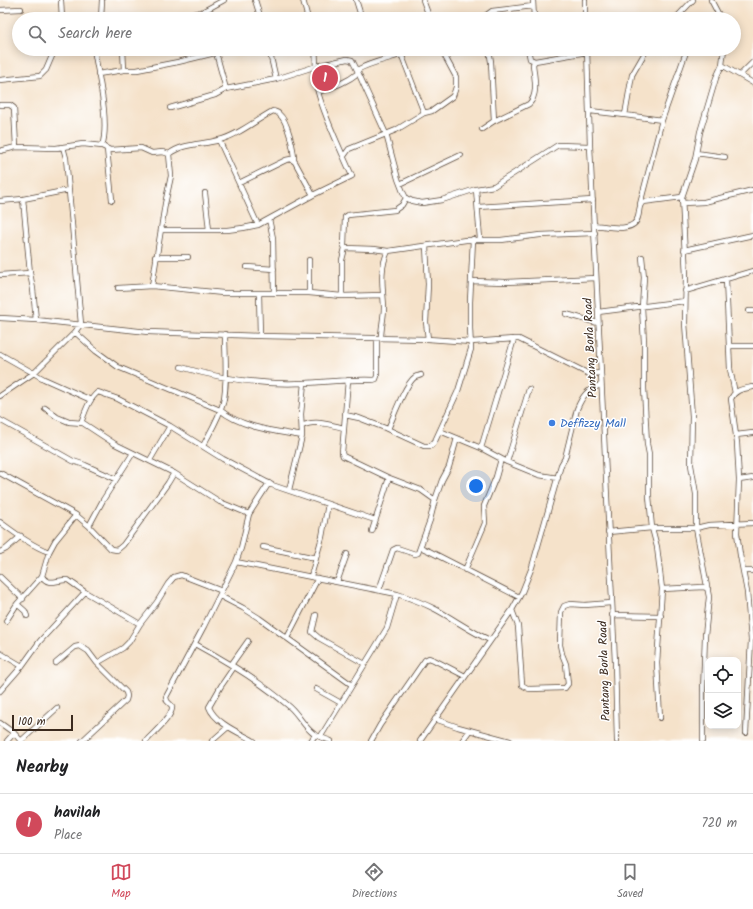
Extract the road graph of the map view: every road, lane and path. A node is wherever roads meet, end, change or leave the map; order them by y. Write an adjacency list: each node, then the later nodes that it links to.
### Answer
1 (61, 0): 15 (street)
2 (102, 0): 16 (street)
3 (224, 0): 17 (street)
4 (255, 0): 18 (street)
5 (303, 0): 19 (street)
6 (356, 0): 20 (street)
7 (423, 0): 21 (street)
8 (533, 0): 12 (street)
9 (585, 0): 24 (street)
10 (693, 0): 25 (street)
11 (711, 0): 26 (street)
12 (533, 6): 22 (street); 23 (street)
13 (21, 8): 14 (street)
14 (0, 10)
15 (62, 12)
16 (101, 12)
17 (202, 12)
18 (259, 12)
19 (306, 12)
20 (360, 12)
21 (427, 12)
22 (491, 12)
23 (533, 12)
24 (585, 12)
25 (682, 12)
26 (717, 12)
27 (52, 56): 52 (street)
28 (95, 56): 49 (street)
29 (123, 56): 47 (street)
30 (198, 56): 47 (street)
31 (216, 56): 54 (street)
32 (271, 56): 51 (street)
33 (315, 56): 46 (street)
34 (402, 56): 48 (street); 59 (street)
35 (446, 56): 59 (street)
36 (490, 56): 62 (street)
37 (529, 56): 43 (street)
38 (559, 56): 43 (street)
39 (587, 56): 58 (street, Pantang Borla Road)
40 (642, 56): 60 (street)
41 (685, 56): 61 (street)
42 (723, 56): 45 (street)
43 (535, 61): 62 (street)
44 (753, 62): 50 (street)
45 (722, 65): 50 (street); 71 (street)
46 (316, 66): 48 (street); 51 (street); 55 (street)
47 (124, 70): 49 (street)
48 (358, 72): 55 (street); 64 (street)
49 (98, 74): 69 (street)
50 (740, 75): 53 (street)
51 (276, 79): 54 (street)
52 (0, 80)
53 (753, 83)
54 (226, 89): 57 (street)
55 (318, 92): 74 (street)
56 (0, 105): 67 (street)
57 (170, 108)
58 (590, 111): 60 (street); 66 (street, Pantang Borla Road)
59 (424, 113): 64 (street)
60 (625, 114): 61 (street)
61 (662, 120): 91 (street)
62 (494, 121): 63 (street)
63 (482, 129)
64 (386, 134): 74 (street); 78 (street)
65 (219, 140): 72 (street); 76 (street); 77 (street)
66 (590, 146): 79 (street); 88 (street, Pantang Borla Road)
67 (16, 147): 68 (street); 70 (street)
68 (63, 147): 69 (street); 80 (street)
69 (105, 147): 72 (street); 87 (street)
70 (0, 152)
71 (696, 153): 75 (street); 84 (street)
72 (169, 154): 96 (street)
73 (460, 154): 78 (street)
74 (344, 156): 83 (street)
75 (725, 157)
76 (294, 161): 77 (street); 83 (street)
77 (239, 183): 94 (street)
78 (400, 184): 86 (street)
79 (476, 189): 86 (street); 92 (street)
80 (69, 190): 85 (street); 133 (street)
81 (753, 190): 90 (street)
82 (205, 194): 97 (street)
83 (312, 195): 93 (street)
84 (682, 197): 90 (street); 91 (street)
85 (23, 198): 89 (street); 113 (street)
86 (406, 198): 103 (street)
87 (112, 200)
88 (593, 200): 92 (street); 95 (street, Pantang Borla Road)
89 (0, 201)
90 (683, 203): 104 (street)
91 (640, 204): 95 (street)
92 (478, 207): 100 (street)
93 (269, 219): 94 (street); 111 (street)
94 (258, 225): 97 (street)
95 (594, 225): 98 (street, Pantang Borla Road)
96 (161, 230): 97 (street); 106 (street)
97 (209, 230)
98 (595, 233): 100 (street); 115 (street, Pantang Borla Road)
99 (753, 235): 104 (street)
100 (480, 239): 101 (street)
101 (473, 240): 102 (street); 117 (street)
102 (426, 246): 105 (street); 138 (street)
103 (345, 248): 105 (street); 125 (street)
104 (684, 250): 120 (street)
105 (388, 251): 124 (street)
106 (155, 257): 108 (street); 118 (street)
107 (642, 257): 127 (street)
108 (188, 258)
109 (309, 260): 123 (street)
110 (247, 267): 111 (street)
111 (274, 269): 122 (street)
112 (753, 271): 116 (street)
113 (30, 273): 114 (street); 131 (street)
114 (0, 275)
115 (596, 278): 117 (street); 128 (street, Pantang Borla Road)
116 (726, 279): 120 (street); 141 (street)
117 (471, 281): 140 (street)
118 (152, 286): 119 (street); 121 (street)
119 (118, 288)
120 (685, 291): 126 (street)
121 (258, 293): 122 (street); 136 (street)
122 (274, 293): 123 (street)
123 (309, 293): 125 (street)
124 (383, 295): 125 (street); 137 (street)
125 (342, 296)
126 (685, 301): 127 (street); 196 (street)
127 (642, 307): 128 (street); 195 (street)
128 (598, 312): 132 (street, Pantang Borla Road)
129 (566, 314): 132 (street)
130 (0, 318): 131 (street)
131 (36, 320): 133 (street)
132 (598, 323): 146 (street, Pantang Borla Road)
133 (81, 324): 134 (street); 135 (street)
134 (75, 332): 145 (street); 158 (street)
135 (225, 334): 136 (street); 148 (street)
136 (260, 336): 137 (street)
137 (379, 338): 138 (street); 149 (street)
138 (428, 339): 140 (street)
139 (514, 339): 140 (street); 146 (street); 172 (street)
140 (471, 342): 166 (street)
141 (729, 346): 142 (street); 154 (street)
142 (753, 346)
143 (0, 354): 145 (street)
144 (181, 367): 148 (street)
145 (34, 373): 155 (street); 156 (street)
146 (601, 373): 151 (street, Pantang Borla Road)
147 (421, 376): 165 (street)
148 (225, 377): 150 (street); 158 (street)
149 (348, 380): 150 (street); 159 (street)
150 (304, 383): 163 (street)
151 (601, 385): 180 (street); 198 (street, Pantang Borla Road)
152 (753, 387): 154 (street)
153 (529, 389): 176 (street)
154 (735, 393): 168 (street)
155 (0, 396)
156 (91, 400): 161 (street); 162 (street)
157 (45, 408): 161 (street)
158 (220, 410): 169 (street); 171 (street)
159 (345, 415): 164 (street); 165 (street)
160 (0, 420): 182 (street)
161 (81, 422): 173 (street)
162 (170, 426): 171 (street); 175 (street)
163 (302, 426): 164 (street); 169 (street)
164 (344, 428): 179 (street)
165 (388, 429): 166 (street)
166 (440, 431): 170 (street)
167 (753, 433): 168 (street)
168 (736, 435): 183 (street)
169 (302, 436): 185 (street)
170 (457, 438): 172 (street); 186 (street)
171 (203, 446): 184 (street)
172 (481, 448): 174 (street)
173 (133, 453): 175 (street); 182 (street)
174 (501, 459): 176 (street); 207 (street)
175 (150, 460): 178 (street)
176 (507, 462): 180 (street)
177 (0, 473): 189 (street)
178 (174, 473): 188 (street); 194 (street)
179 (389, 478): 186 (street); 190 (street)
180 (558, 478): 222 (street)
181 (753, 478): 183 (street)
182 (116, 479): 194 (street)
183 (739, 480): 193 (street)
184 (269, 483): 185 (street); 188 (street)
185 (289, 490): 187 (street)
186 (435, 500): 201 (street)
187 (328, 504): 190 (street); 205 (street)
188 (249, 514): 206 (street)
189 (76, 515): 194 (street); 203 (street)
190 (375, 520): 197 (street)
191 (0, 522): 199 (street)
192 (753, 523): 193 (street)
193 (737, 525): 196 (street); 208 (street)
194 (90, 526)
195 (652, 528): 196 (street); 198 (street); 215 (street)
196 (696, 528): 216 (street)
197 (372, 531)
198 (608, 532): 224 (street, Pantang Borla Road)
199 (21, 536): 202 (street); 203 (street)
200 (263, 547): 205 (street)
201 (420, 547): 207 (street); 217 (street)
202 (0, 552)
203 (50, 552): 210 (street)
204 (347, 554): 214 (street)
205 (316, 558): 211 (street)
206 (236, 562): 211 (street); 218 (street)
207 (465, 570): 222 (street)
208 (744, 571): 209 (street); 255 (street)
209 (753, 571)
210 (42, 576): 219 (street); 223 (street)
211 (311, 576): 213 (street)
212 (0, 577): 223 (street)
213 (318, 578): 214 (street); 233 (street)
214 (337, 582): 217 (street)
215 (662, 589): 216 (street); 230 (street)
216 (708, 589): 272 (street)
217 (379, 590): 220 (street)
218 (222, 591): 221 (street); 232 (street)
219 (85, 592): 232 (street); 241 (street)
220 (397, 594): 235 (street); 240 (street)
221 (220, 596): 233 (street); 236 (street)
222 (519, 597): 226 (street)
223 (22, 599): 225 (street)
224 (611, 603): 226 (street); 228 (street, Pantang Borla Road)
225 (18, 604): 229 (street); 231 (street)
226 (512, 610): 235 (street)
227 (316, 615): 240 (street)
228 (612, 615): 230 (street); 271 (street, Pantang Borla Road)
229 (27, 616)
230 (661, 616): 249 (street)
231 (6, 621)
232 (140, 624): 239 (street)
233 (287, 638): 244 (street)
234 (248, 640): 242 (street)
235 (490, 640): 243 (street)
236 (195, 644): 242 (street); 262 (street)
237 (0, 653): 241 (street)
238 (56, 663): 239 (street)
239 (97, 663): 261 (street)
240 (365, 664): 244 (street)
241 (22, 666): 246 (street)
242 (232, 666): 252 (street); 256 (street)
243 (465, 676): 250 (street); 267 (street)
244 (352, 685): 247 (street)
245 (316, 690): 247 (street)
246 (0, 691)
247 (341, 703): 257 (street)
248 (57, 708): 260 (street)
249 (660, 718)
250 (435, 719): 253 (street); 268 (street)
251 (0, 723): 254 (street)
252 (228, 727): 263 (street); 264 (street)
253 (470, 730): 258 (street); 269 (street)
254 (14, 733): 259 (street); 260 (street)
255 (746, 733)
256 (315, 735): 257 (street); 265 (street)
257 (321, 736): 266 (street)
258 (494, 739): 270 (street)
259 (7, 741)
260 (21, 741)
261 (82, 741)
262 (146, 741)
263 (212, 741)
264 (254, 741)
265 (311, 741)
266 (331, 741)
267 (371, 741)
268 (420, 741)
269 (462, 741)
270 (510, 741)
271 (617, 741)
272 (703, 741)

